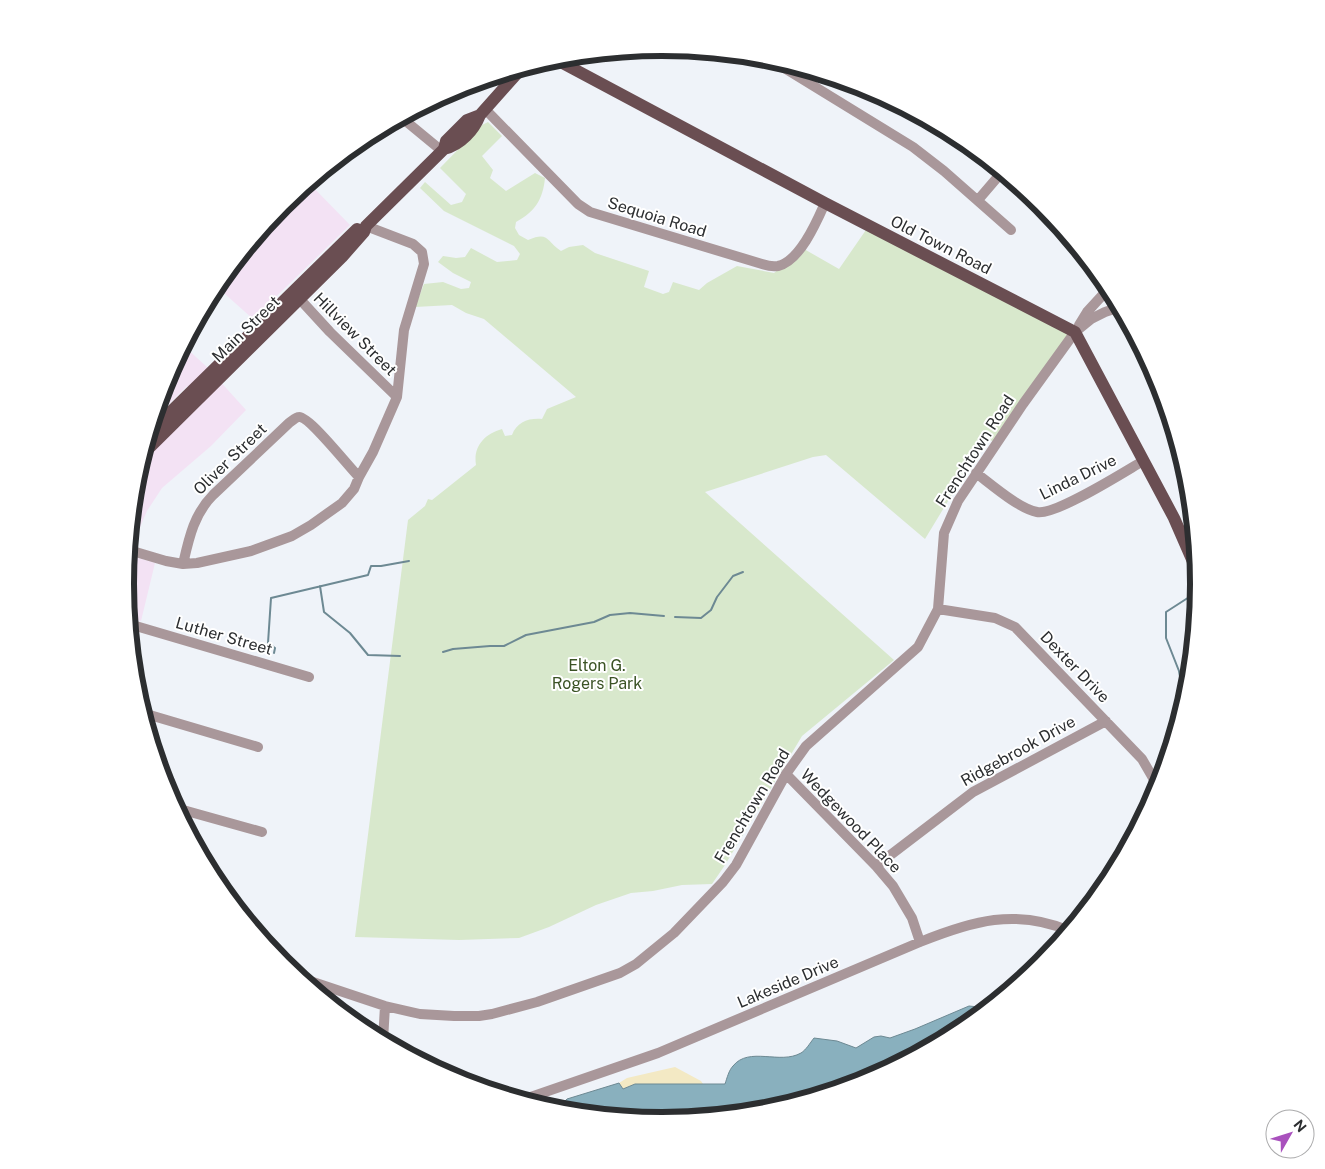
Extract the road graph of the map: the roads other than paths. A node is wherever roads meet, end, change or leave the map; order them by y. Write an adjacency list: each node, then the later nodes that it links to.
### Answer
1 (566, 65): 9 (main road, Old Town Road)
2 (791, 72): 8 (street)
3 (513, 78): 4 (main road, Main Street)
4 (482, 112): 6 (main road, Main Street); 9 (street, Sequoia Road)
5 (407, 122): 6 (street)
6 (443, 150): 10 (main road, Main Street)
7 (998, 177): 8 (street)
8 (978, 200): 11 (street)
9 (825, 203): 16 (main road, Old Town Road)
10 (366, 226): 12 (main road, Main Street); 17 (street)
11 (1011, 230)
12 (296, 295): 17 (street, Hillview Street); 18 (main road, Main Street)
13 (1102, 295): 14 (street); 16 (street)
14 (1108, 300)
15 (1113, 309): 16 (street, Frenchtown Road)
16 (1075, 332): 21 (main road); 22 (street, Frenchtown Road)
17 (397, 397): 23 (street)
18 (190, 400): 19 (main road, Main Street); 20 (main road, Main Street)
19 (159, 425)
20 (154, 442)
21 (1143, 461): 22 (street, Linda Drive); 25 (main road)
22 (976, 473): 27 (street, Frenchtown Road)
23 (359, 477): 26 (street); 26 (street, Oliver Street)
24 (135, 552): 26 (street)
25 (1190, 555)
26 (183, 564)
27 (938, 609): 31 (street, Dexter Drive); 33 (street, Frenchtown Road)
28 (136, 626): 29 (street, Luther Street)
29 (309, 677)
30 (151, 715): 32 (street)
31 (1106, 721): 34 (street, Dexter Drive); 37 (street, Ridgebrook Drive)
32 (258, 747)
33 (786, 774): 37 (street, Wedgewood Place); 41 (street, Frenchtown Road)
34 (1154, 778)
35 (185, 811): 36 (street)
36 (262, 832)
37 (876, 866): 39 (street, Wedgewood Place)
38 (1063, 929): 39 (street, Lakeside Drive)
39 (920, 942): 43 (street, Lakeside Drive)
40 (315, 983): 41 (street, Frenchtown Road)
41 (385, 1006): 42 (street)
42 (383, 1033)
43 (532, 1096)

